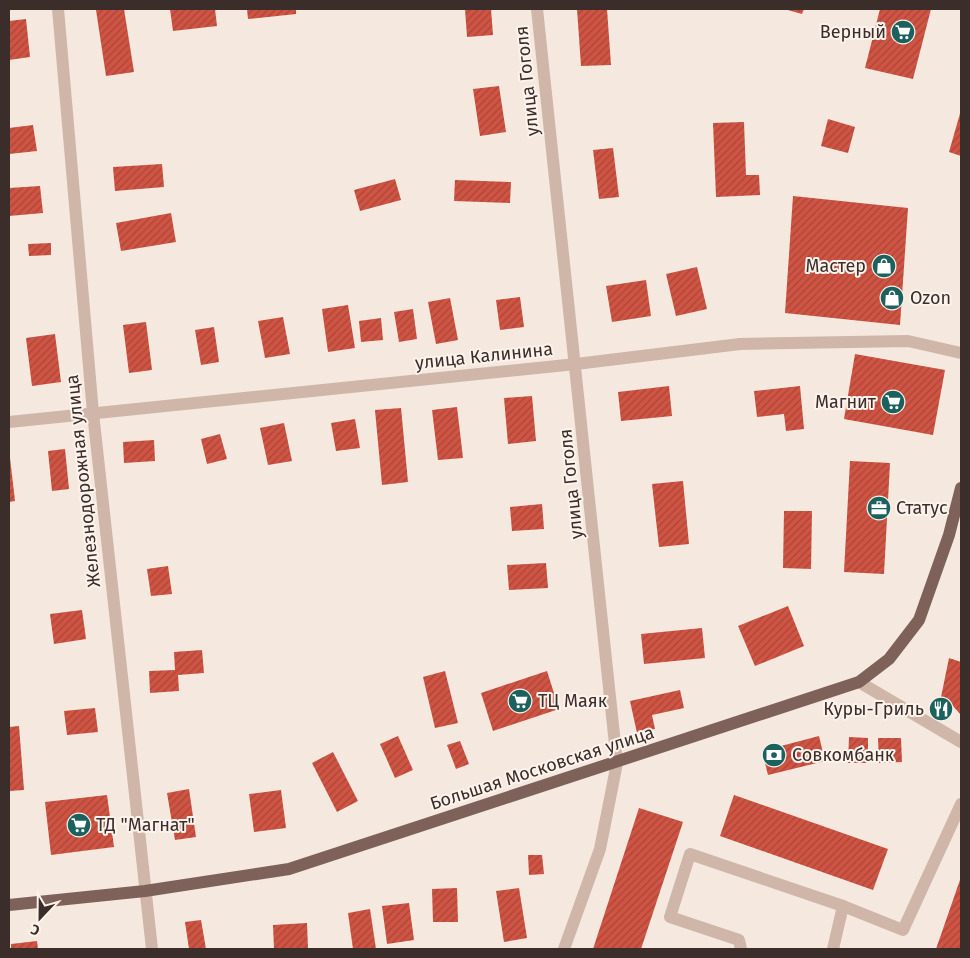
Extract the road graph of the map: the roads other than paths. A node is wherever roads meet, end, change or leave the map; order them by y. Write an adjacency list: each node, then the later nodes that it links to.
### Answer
1 (58, 9): 5 (street, Железнодорожная улица)
2 (537, 9): 4 (street, улица Гоголя)
3 (961, 353): 4 (street, улица Калинина)
4 (576, 364): 5 (street, улица Калинина); 10 (street, улица Гоголя)
5 (93, 413): 6 (street, улица Калинина); 12 (street, Железнодорожная улица)
6 (9, 422)
7 (961, 488): 8 (main road, Большая Московская улица)
8 (859, 682): 9 (street); 10 (main road, Большая Московская улица)
9 (961, 742)
10 (617, 763): 12 (main road, Большая Московская улица); 16 (street, улица Гоголя)
11 (961, 804): 14 (street)
12 (145, 891): 13 (main road, Большая Московская улица); 15 (street, Железнодорожная улица)
13 (9, 905)
14 (843, 906): 17 (street); 18 (street)
15 (152, 949)
16 (564, 949)
17 (741, 949)
18 (833, 949)

